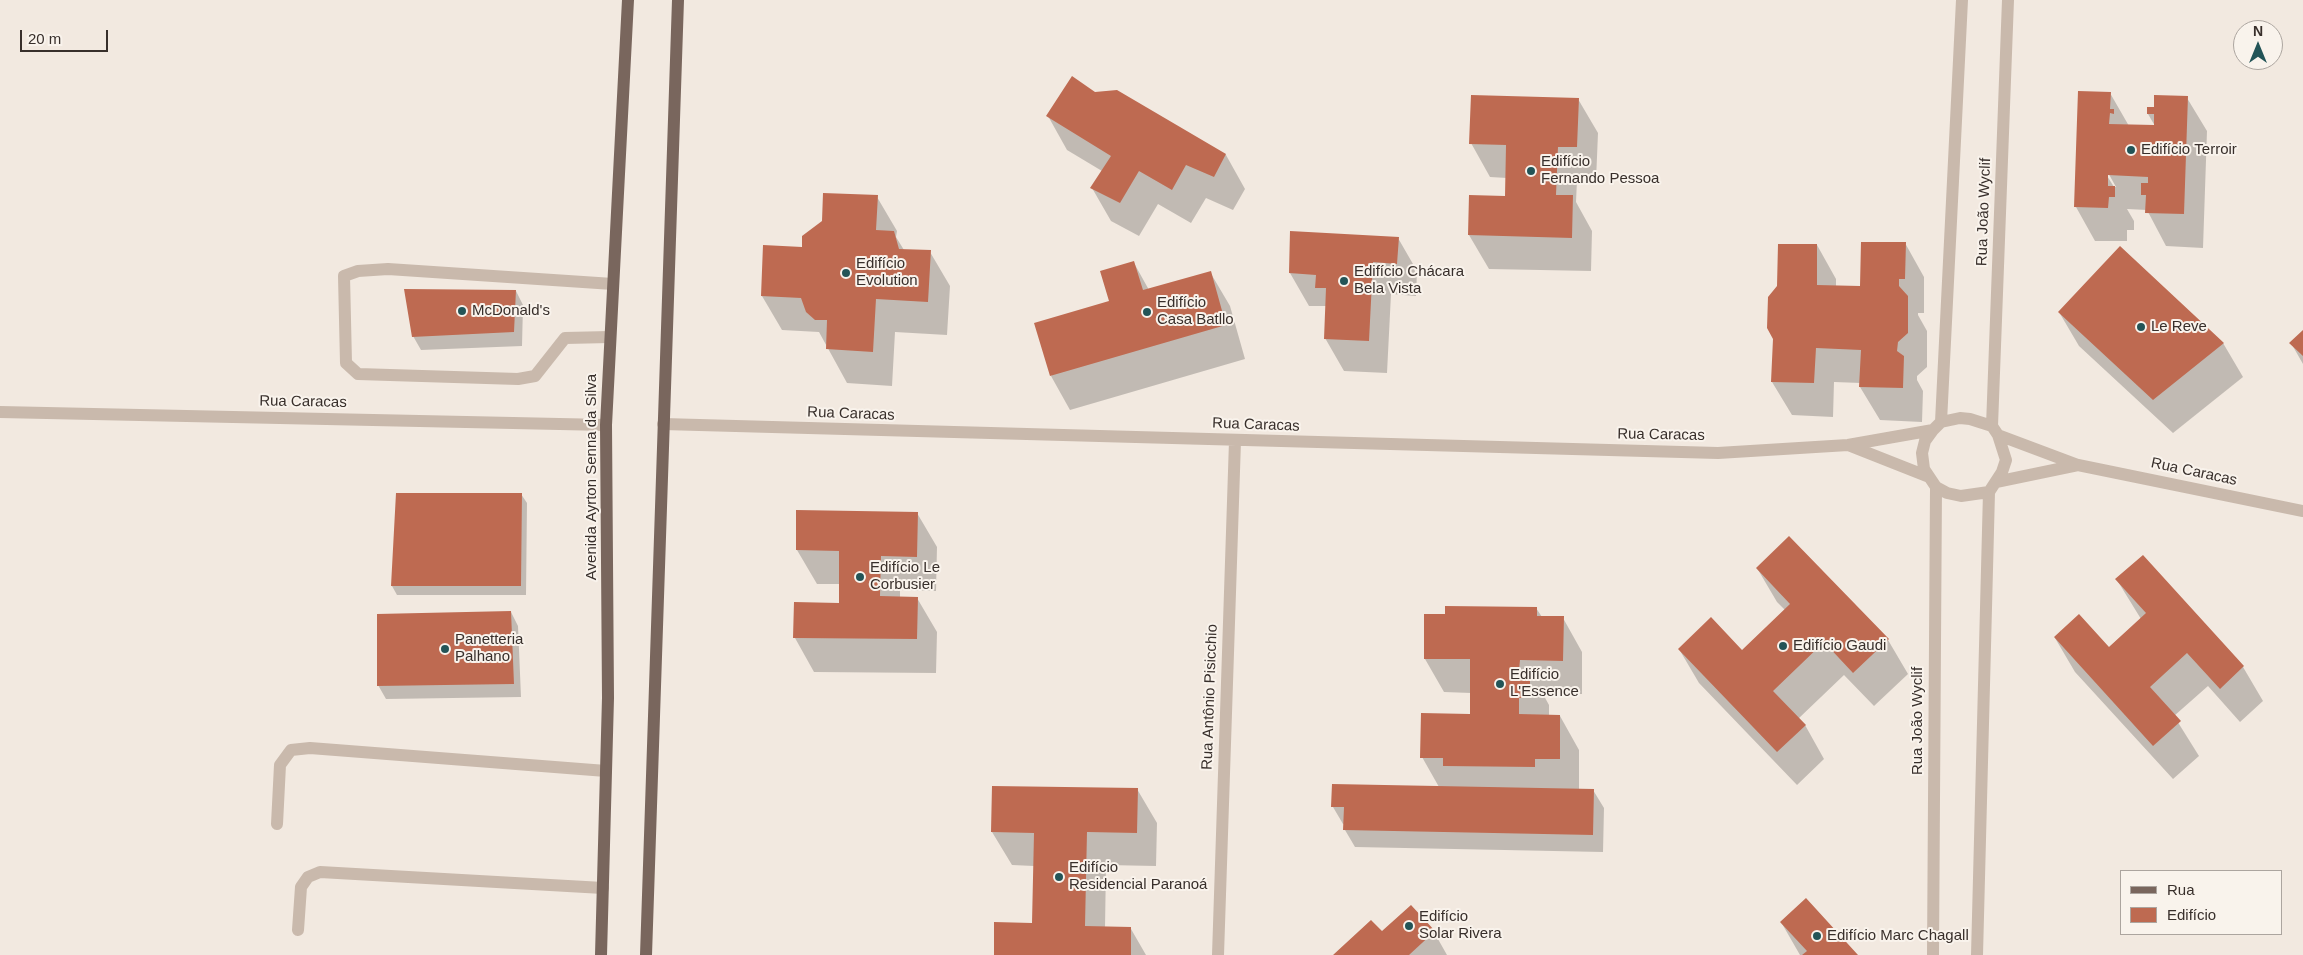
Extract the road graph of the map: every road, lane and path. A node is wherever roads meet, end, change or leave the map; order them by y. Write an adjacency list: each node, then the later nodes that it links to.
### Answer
1 (628, 0): 5 (main road, Avenida Ayrton Senna da Silva)
2 (678, 0): 8 (main road)
3 (1962, 0): 10 (street, Rua João Wyclif)
4 (2008, 0): 11 (street, Rua João Wyclif)
5 (613, 284): 6 (main road, Avenida Ayrton Senna da Silva); 6 (street)
6 (610, 337): 9 (main road, Avenida Ayrton Senna da Silva)
7 (0, 412): 9 (street, Rua Caracas)
8 (663, 424): 12 (street, Rua Caracas); 23 (main road)
9 (606, 425): 18 (main road, Avenida Ayrton Senna da Silva)
10 (1937, 426): 11 (street, Rua Caracas); 13 (street, Rua Caracas); 15 (street, Rua João Wyclif)
11 (1995, 430): 14 (street, Rua Caracas); 16 (street, Rua João Wyclif)
12 (1234, 441): 13 (street, Rua Caracas); 24 (street, Rua Antônio Pisicchio)
13 (1848, 445): 15 (street, Rua Caracas)
14 (2078, 465): 16 (street, Rua Caracas); 17 (street, Rua Caracas)
15 (1932, 482): 16 (street, Rua Caracas); 25 (street, Rua João Wyclif)
16 (1993, 487): 26 (street, Rua João Wyclif)
17 (2303, 511)
18 (606, 771): 19 (street); 20 (main road, Avenida Ayrton Senna da Silva)
19 (277, 824)
20 (603, 888): 21 (street); 22 (main road, Avenida Ayrton Senna da Silva)
21 (298, 930)
22 (601, 955)
23 (646, 955)
24 (1218, 955)
25 (1933, 955)
26 (1977, 955)

